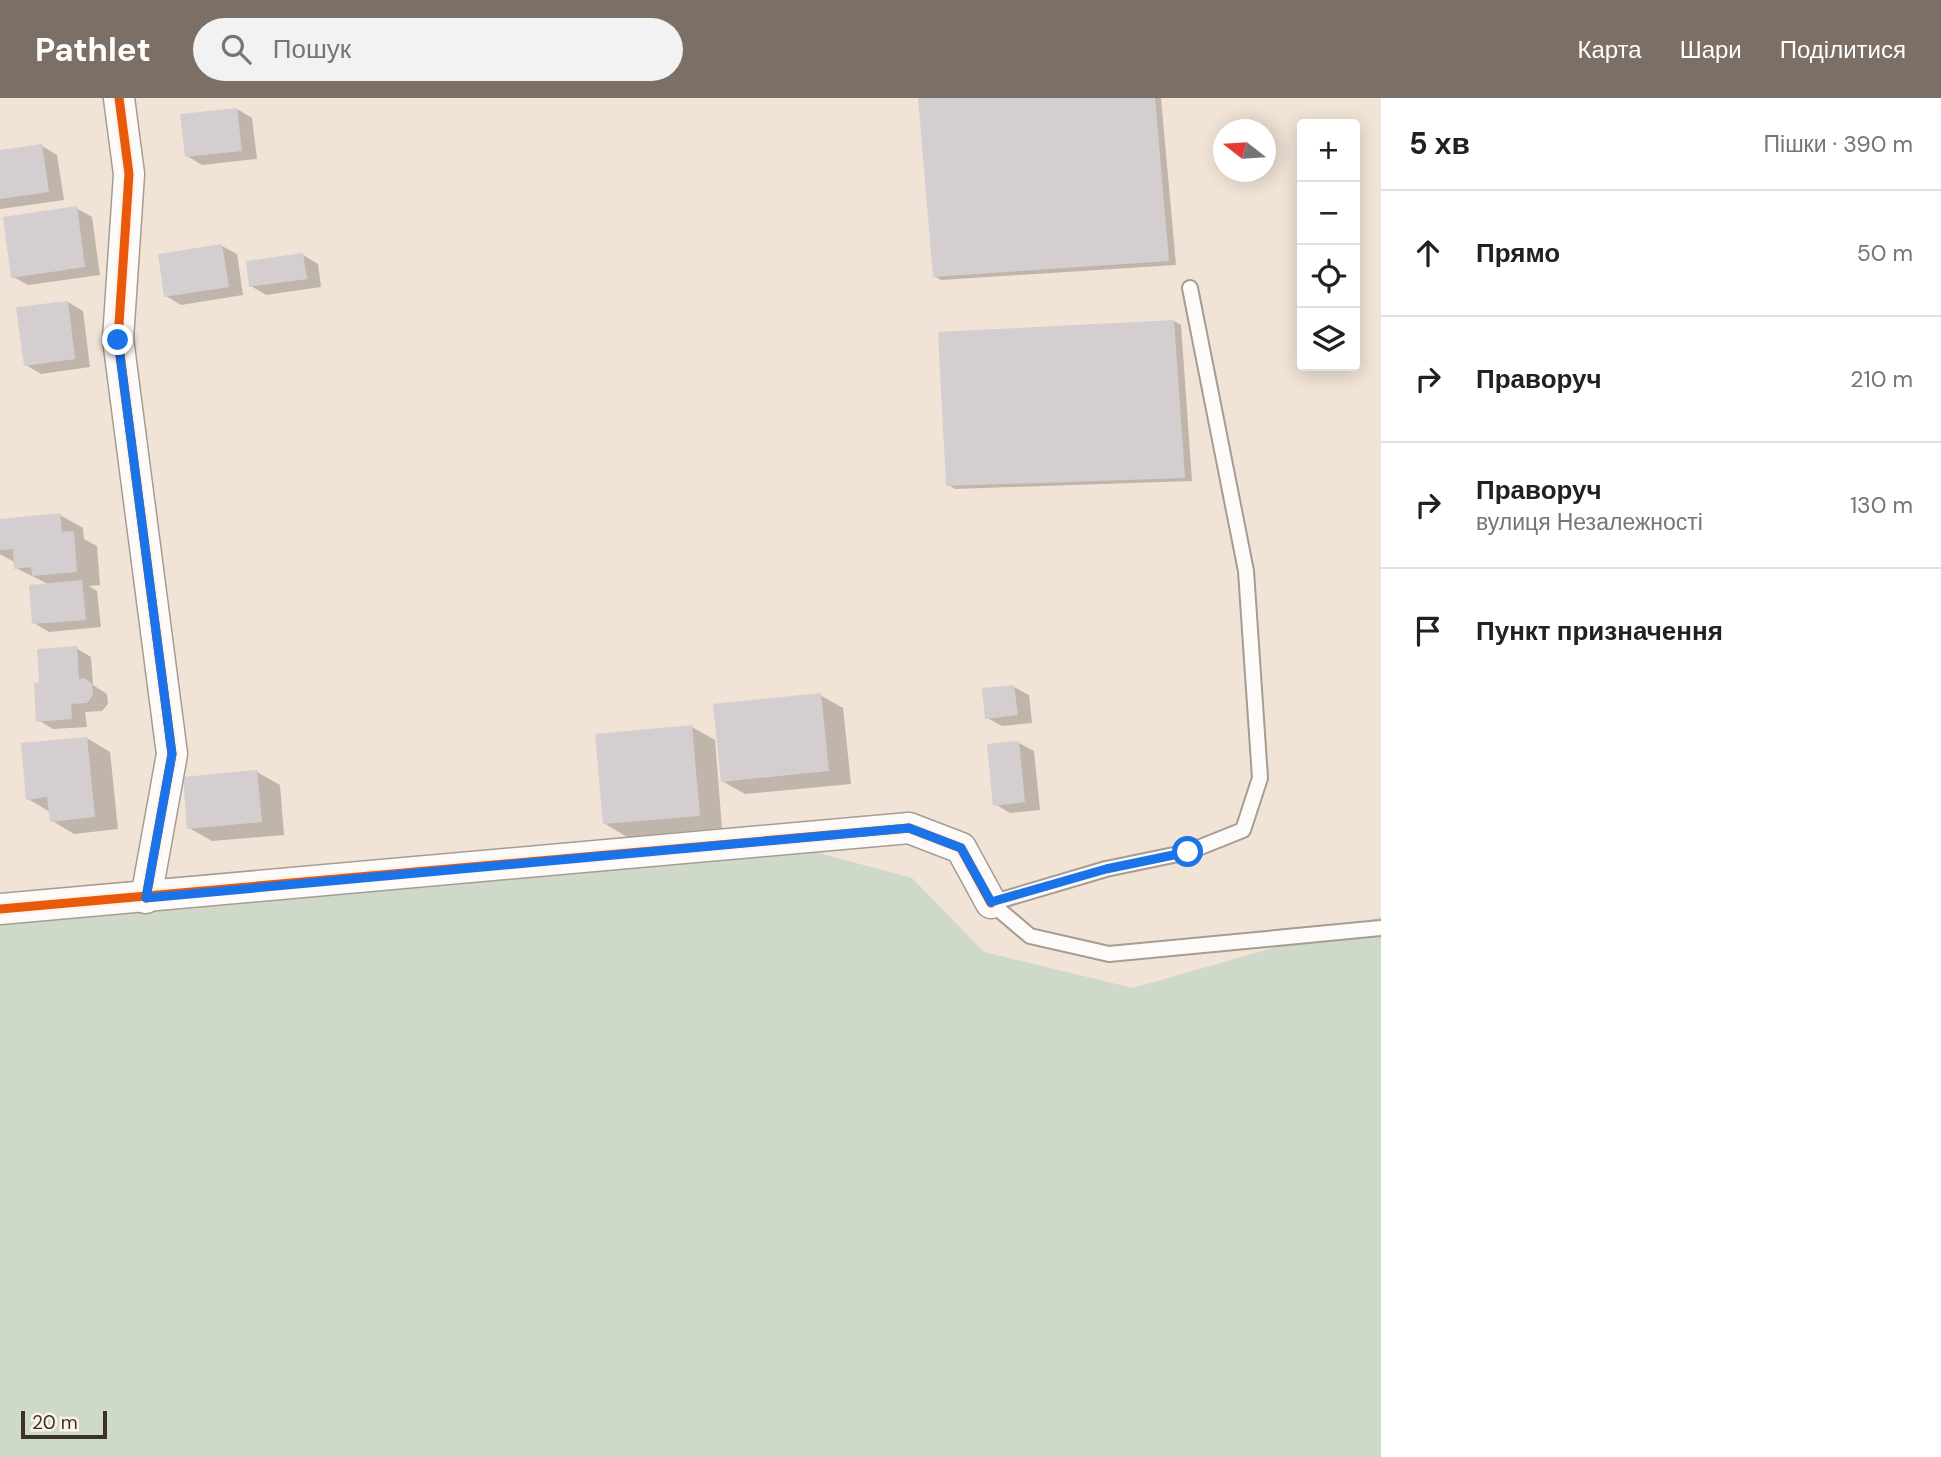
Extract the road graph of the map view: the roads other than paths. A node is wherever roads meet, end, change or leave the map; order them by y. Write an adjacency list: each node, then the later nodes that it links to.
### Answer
1 (119, 98): 3 (street)
2 (1190, 288): 4 (lane)
3 (146, 898): 4 (street); 5 (street)
4 (991, 902): 6 (lane)
5 (0, 909)
6 (1381, 928)

